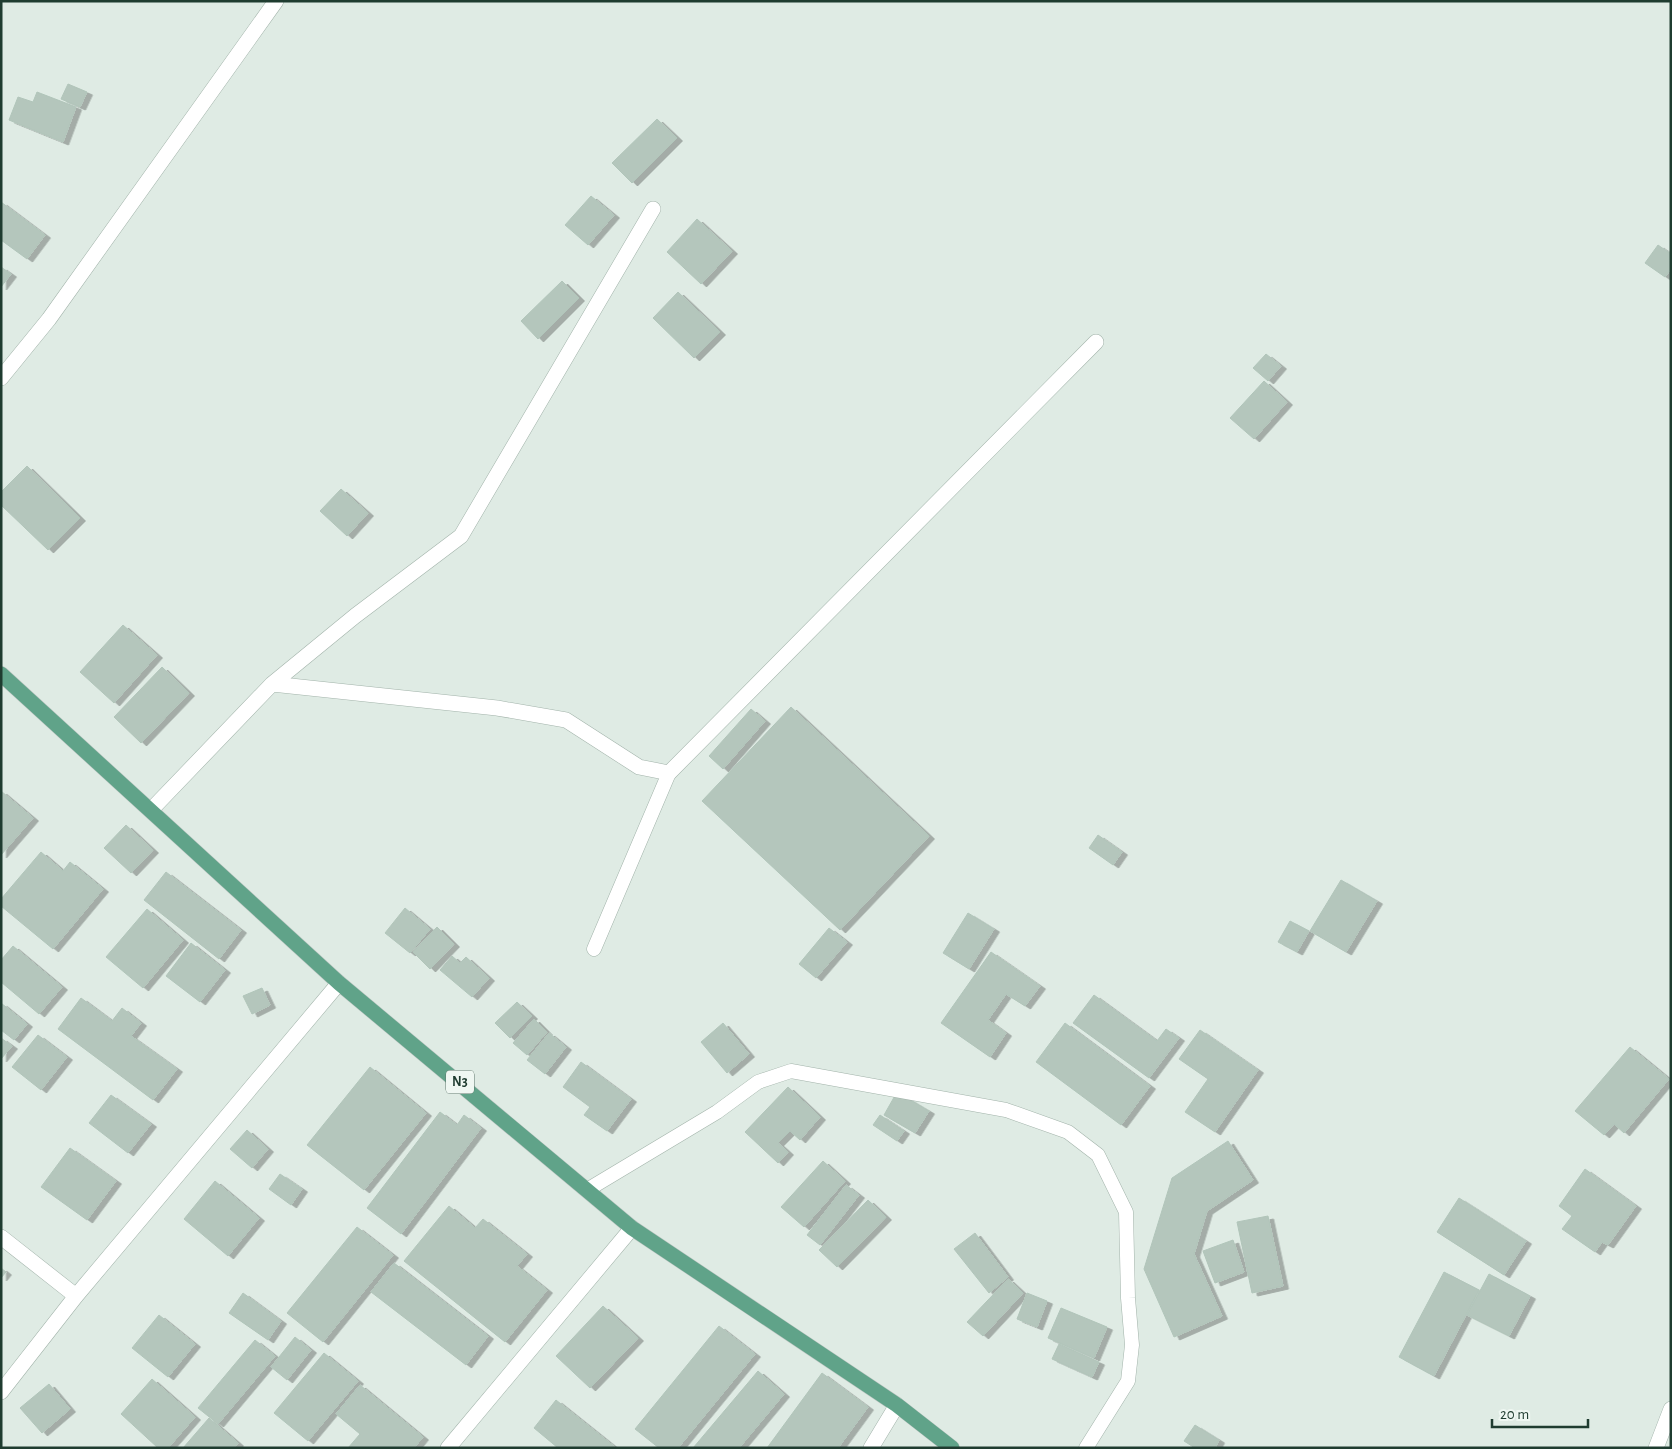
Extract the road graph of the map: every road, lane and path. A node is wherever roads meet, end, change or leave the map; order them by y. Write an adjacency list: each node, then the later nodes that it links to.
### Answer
1 (276, 1): 4 (street)
2 (653, 209): 6 (street)
3 (1096, 342): 7 (street)
4 (1, 378)
5 (1, 674): 8 (main road, N3)
6 (272, 684): 7 (street); 8 (street)
7 (669, 772): 9 (lane)
8 (150, 810): 10 (main road, N3)
9 (594, 949)
10 (340, 983): 11 (main road, N3); 14 (street)
11 (586, 1190): 12 (main road, N3); 21 (lane)
12 (632, 1228): 16 (main road, N3); 18 (street)
13 (1, 1237): 14 (street)
14 (76, 1296): 15 (street)
15 (1, 1392)
16 (897, 1405): 19 (street); 20 (main road, N3)
17 (1671, 1409): 22 (street)
18 (448, 1448)
19 (871, 1448)
20 (952, 1448)
21 (1086, 1448)
22 (1656, 1448)

